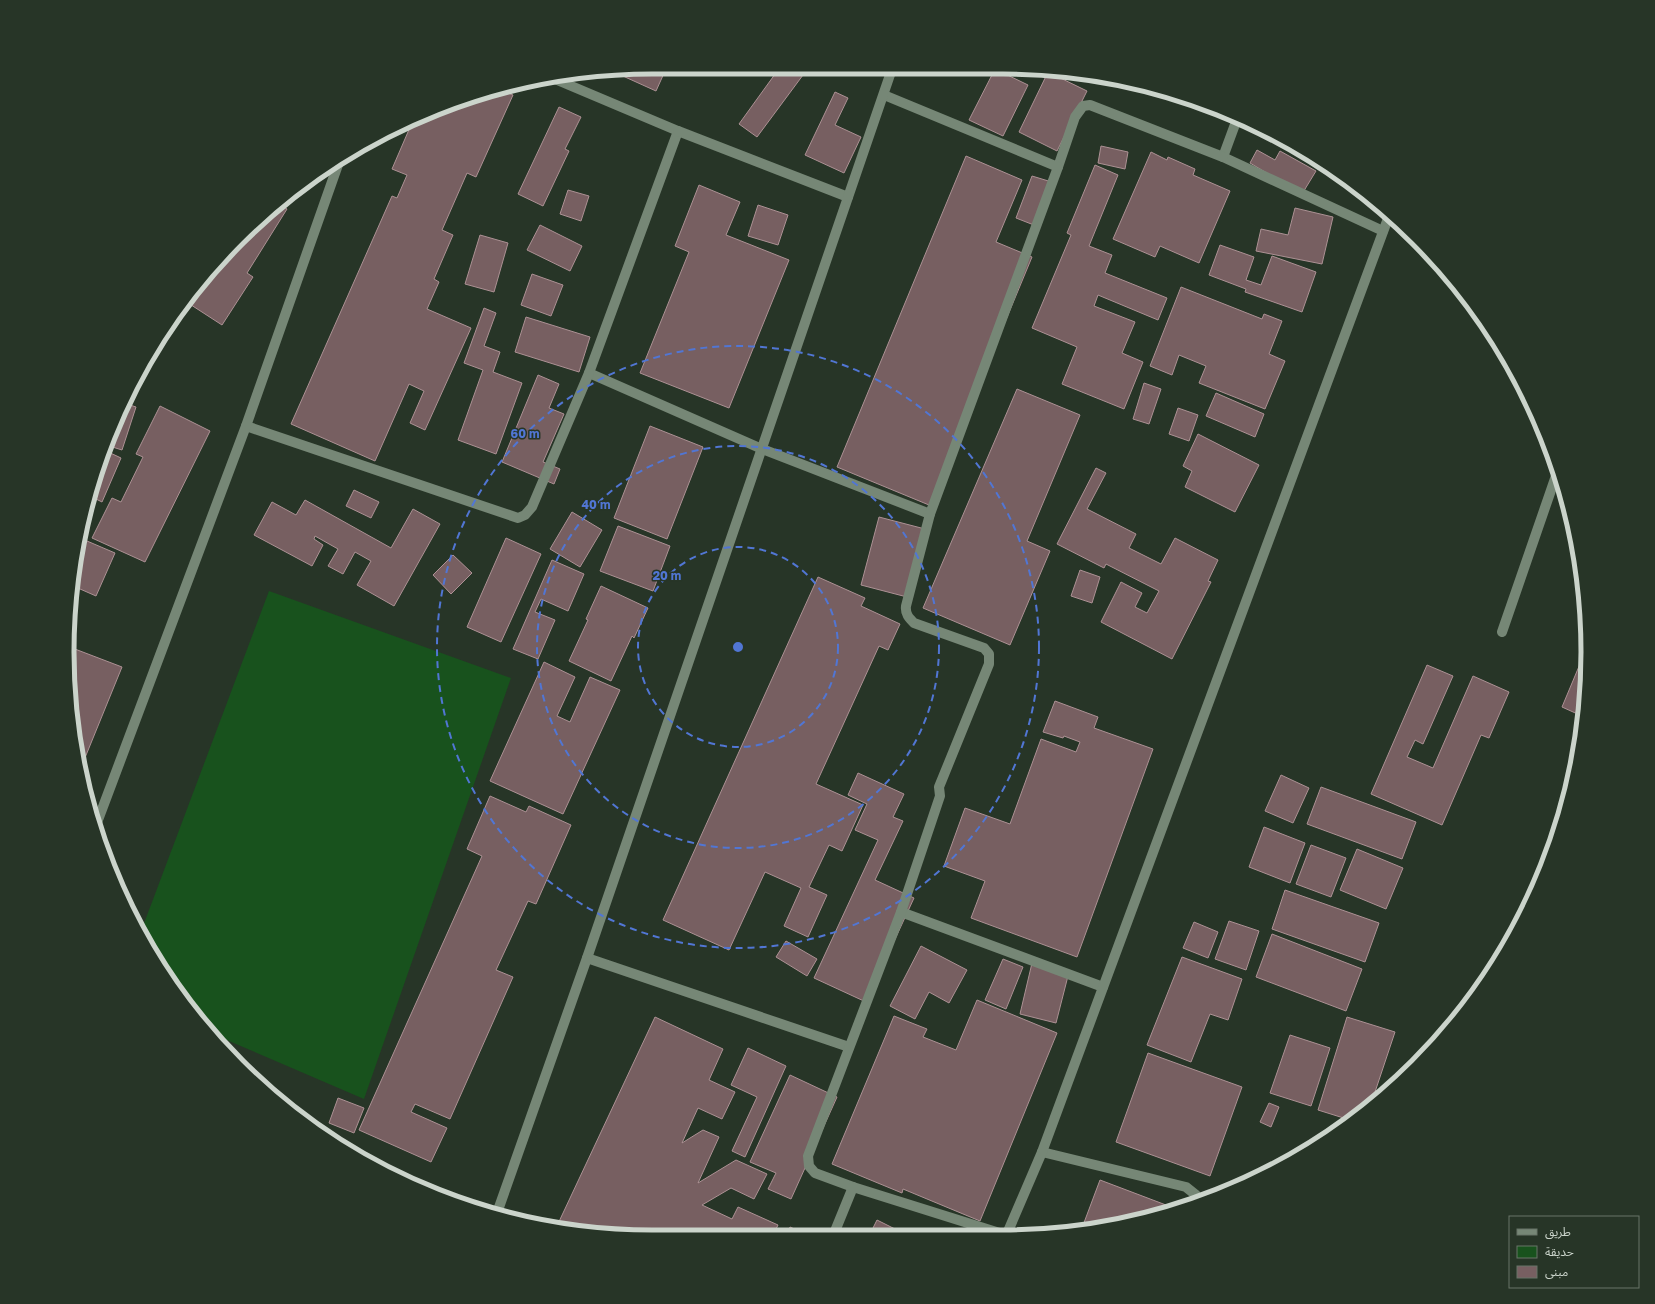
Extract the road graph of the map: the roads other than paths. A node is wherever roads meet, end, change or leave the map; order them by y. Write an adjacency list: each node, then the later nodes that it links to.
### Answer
1 (891, 74): 3 (street)
2 (561, 82): 5 (street)
3 (884, 95): 8 (street); 9 (street)
4 (1235, 123): 6 (street)
5 (678, 131): 9 (street); 12 (street)
6 (1222, 157): 8 (street); 11 (street)
7 (337, 167): 13 (street)
8 (1058, 167): 16 (street)
9 (848, 197): 14 (street)
10 (1387, 220): 11 (street)
11 (1383, 231): 21 (street)
12 (589, 373): 13 (street); 14 (street)
13 (246, 426): 18 (street)
14 (762, 448): 16 (street); 20 (street)
15 (1554, 480): 17 (street)
16 (930, 514): 19 (street)
17 (1502, 632)
18 (99, 818)
19 (900, 912): 21 (street); 22 (street)
20 (587, 958): 22 (street); 26 (street)
21 (1103, 987): 23 (street)
22 (849, 1047): 24 (street)
23 (1042, 1152): 25 (street); 29 (street)
24 (853, 1187): 27 (street); 28 (street)
25 (1196, 1196)
26 (498, 1209)
27 (835, 1230)
28 (987, 1230)
29 (1009, 1230)

